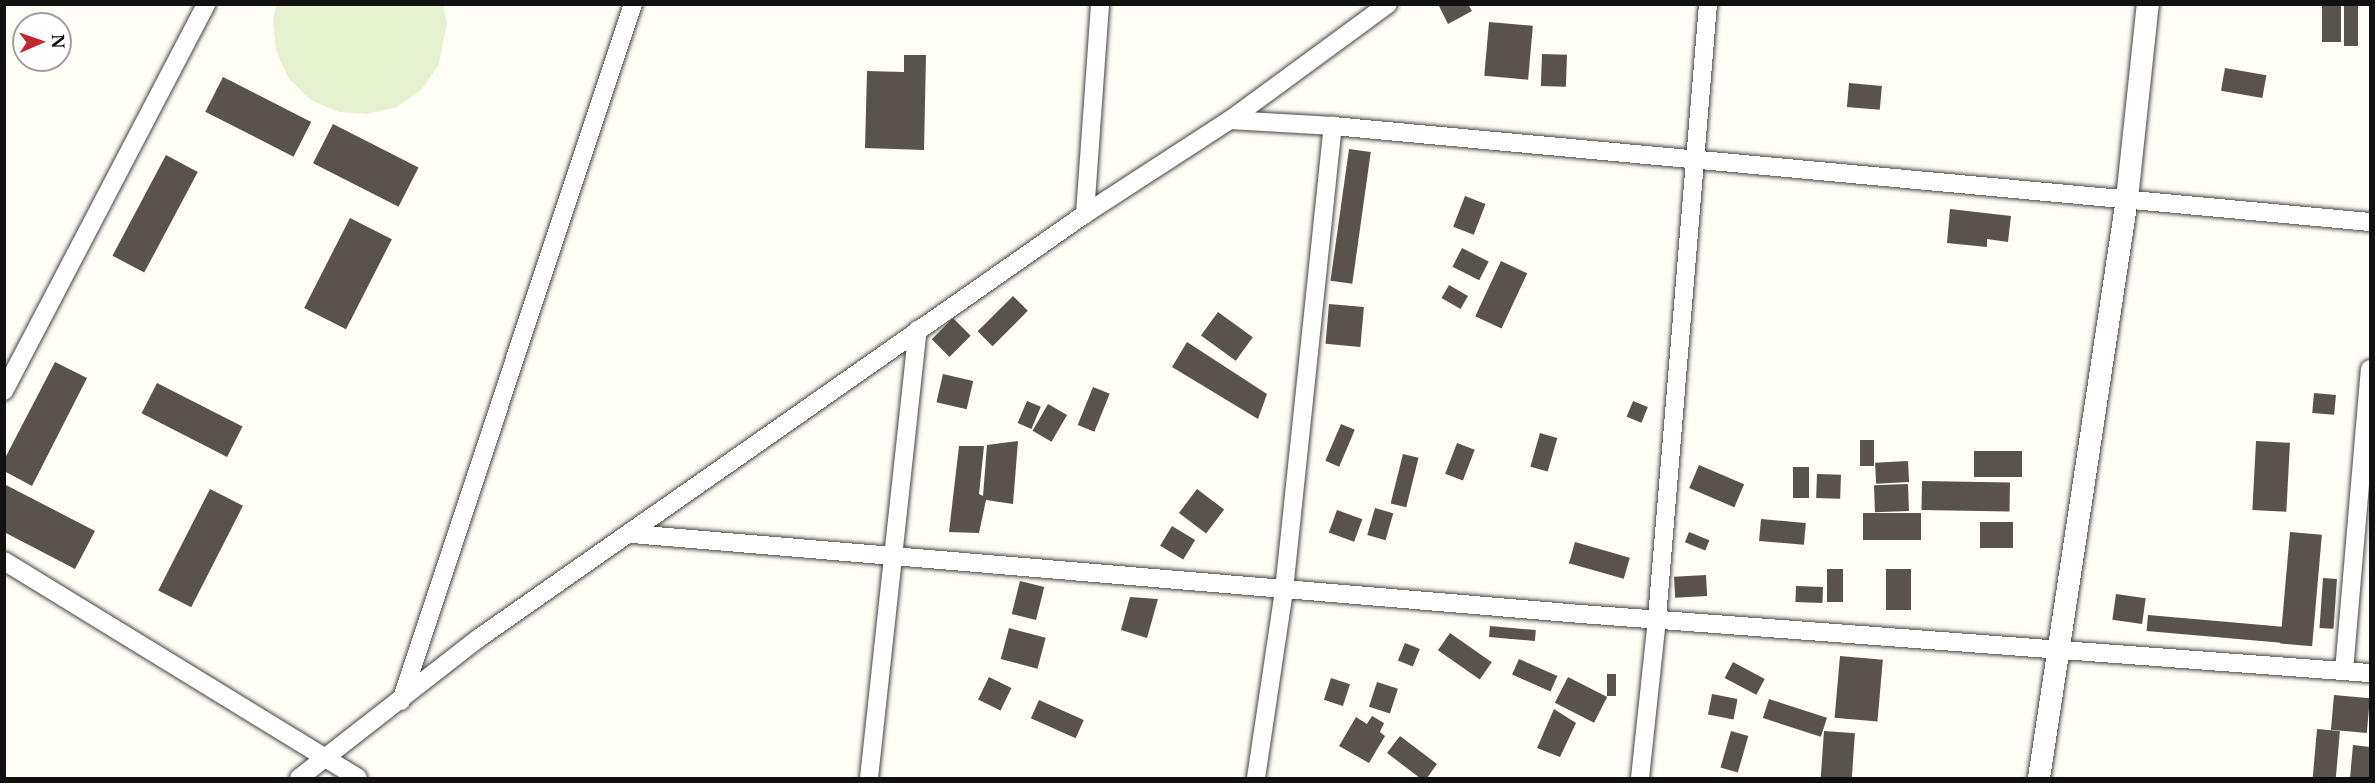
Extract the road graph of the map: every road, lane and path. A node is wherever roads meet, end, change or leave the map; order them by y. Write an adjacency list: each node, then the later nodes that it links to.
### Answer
1 (206, 4): 15 (street)
2 (633, 4): 24 (street)
3 (1100, 4): 11 (street)
4 (1388, 4): 7 (street)
5 (1708, 4): 9 (street)
6 (2148, 4): 10 (street)
7 (1230, 120): 8 (street); 11 (street)
8 (1333, 126): 9 (street); 19 (street)
9 (1697, 160): 10 (street); 20 (street)
10 (2127, 199): 12 (street); 21 (street)
11 (1085, 214): 13 (street)
12 (2370, 222)
13 (918, 330): 16 (street); 17 (street)
14 (2370, 369): 22 (street)
15 (4, 391)
16 (632, 534): 17 (street); 24 (street)
17 (892, 553): 19 (street); 28 (street)
18 (4, 561): 25 (street)
19 (1284, 590): 20 (street); 29 (street)
20 (1657, 618): 21 (street); 30 (street)
21 (2056, 649): 22 (street); 31 (street)
22 (2344, 671): 23 (street)
23 (2370, 673)
24 (401, 701): 25 (street)
25 (327, 760): 26 (street); 27 (street)
26 (299, 778)
27 (358, 778)
28 (869, 778)
29 (1256, 778)
30 (1640, 778)
31 (2039, 778)

